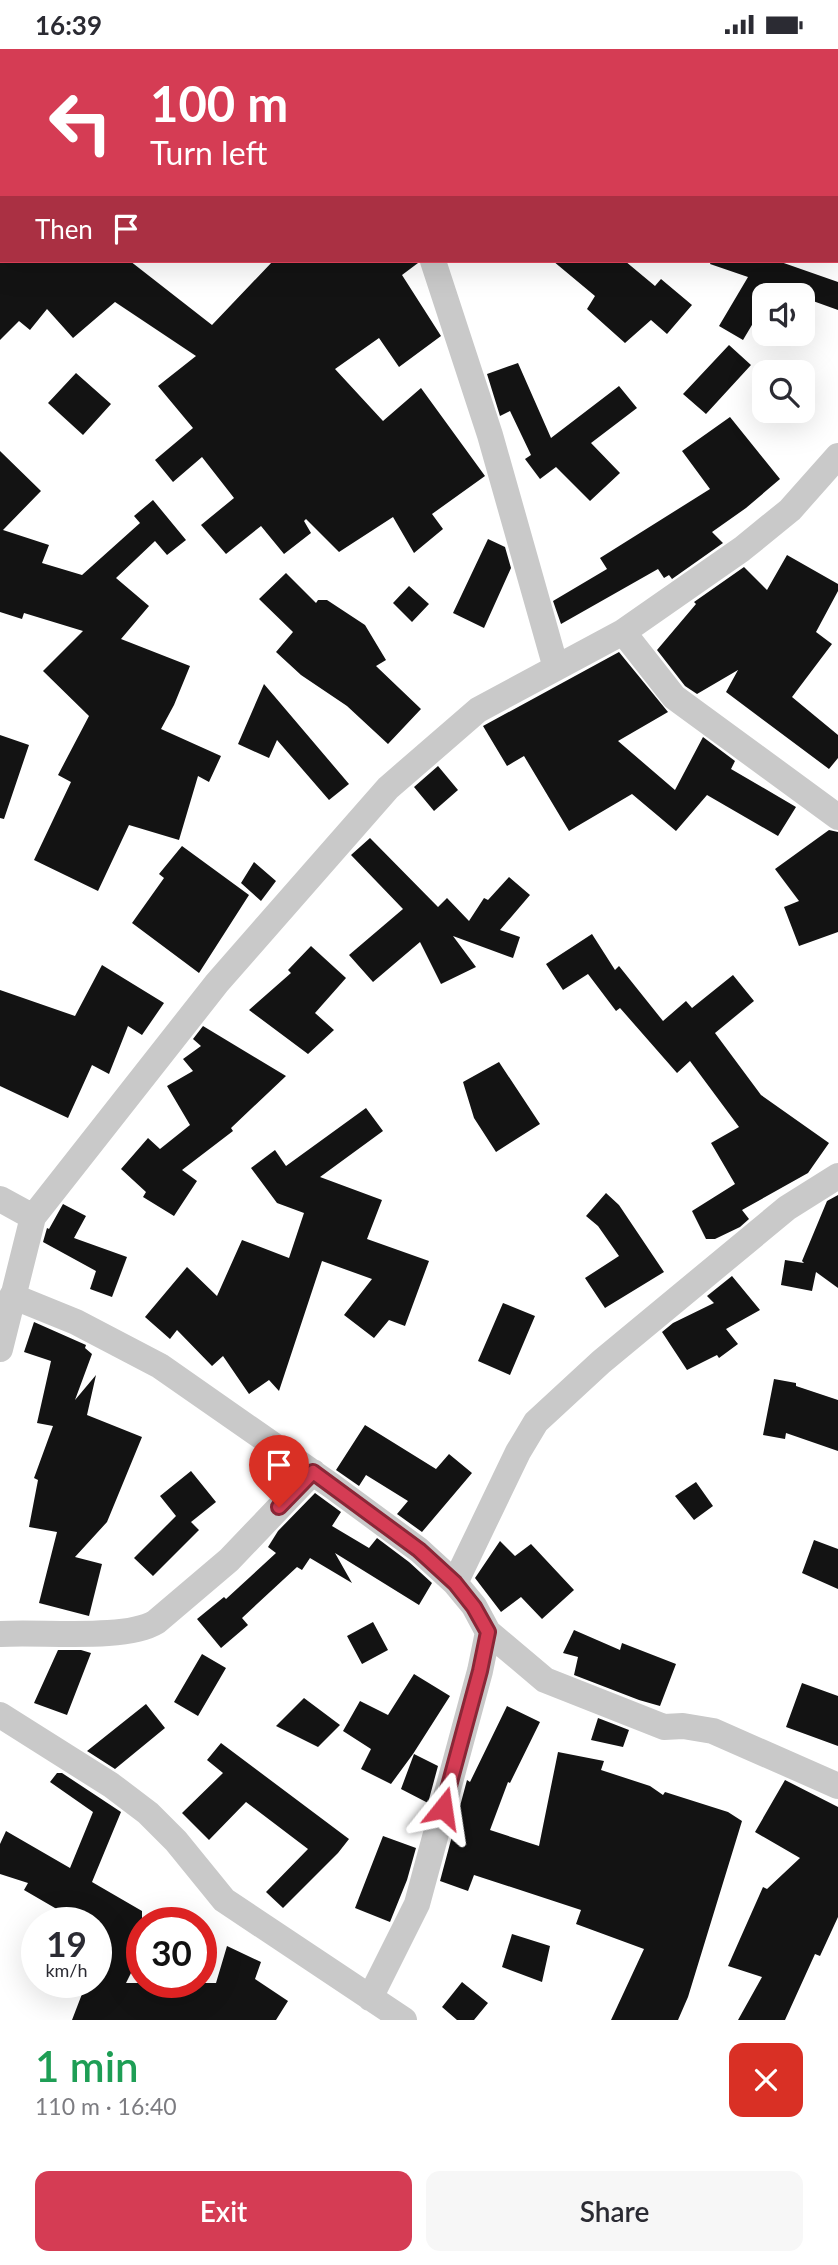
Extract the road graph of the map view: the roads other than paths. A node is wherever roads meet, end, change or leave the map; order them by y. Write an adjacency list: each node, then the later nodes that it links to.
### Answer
1 (434, 263): 4 (street)
2 (838, 457): 3 (street)
3 (623, 632): 4 (street); 5 (street)
4 (556, 668): 8 (street)
5 (838, 817)
6 (838, 1176): 12 (street)
7 (0, 1199): 8 (street)
8 (33, 1217): 9 (street)
9 (12, 1296): 10 (street); 11 (street)
10 (0, 1349)
11 (313, 1472): 12 (street); 14 (street)
12 (455, 1583): 13 (street)
13 (488, 1632): 16 (street); 17 (street)
14 (0, 1634)
15 (0, 1715): 17 (street)
16 (838, 1786)
17 (370, 1998): 18 (street)
18 (404, 2020)

